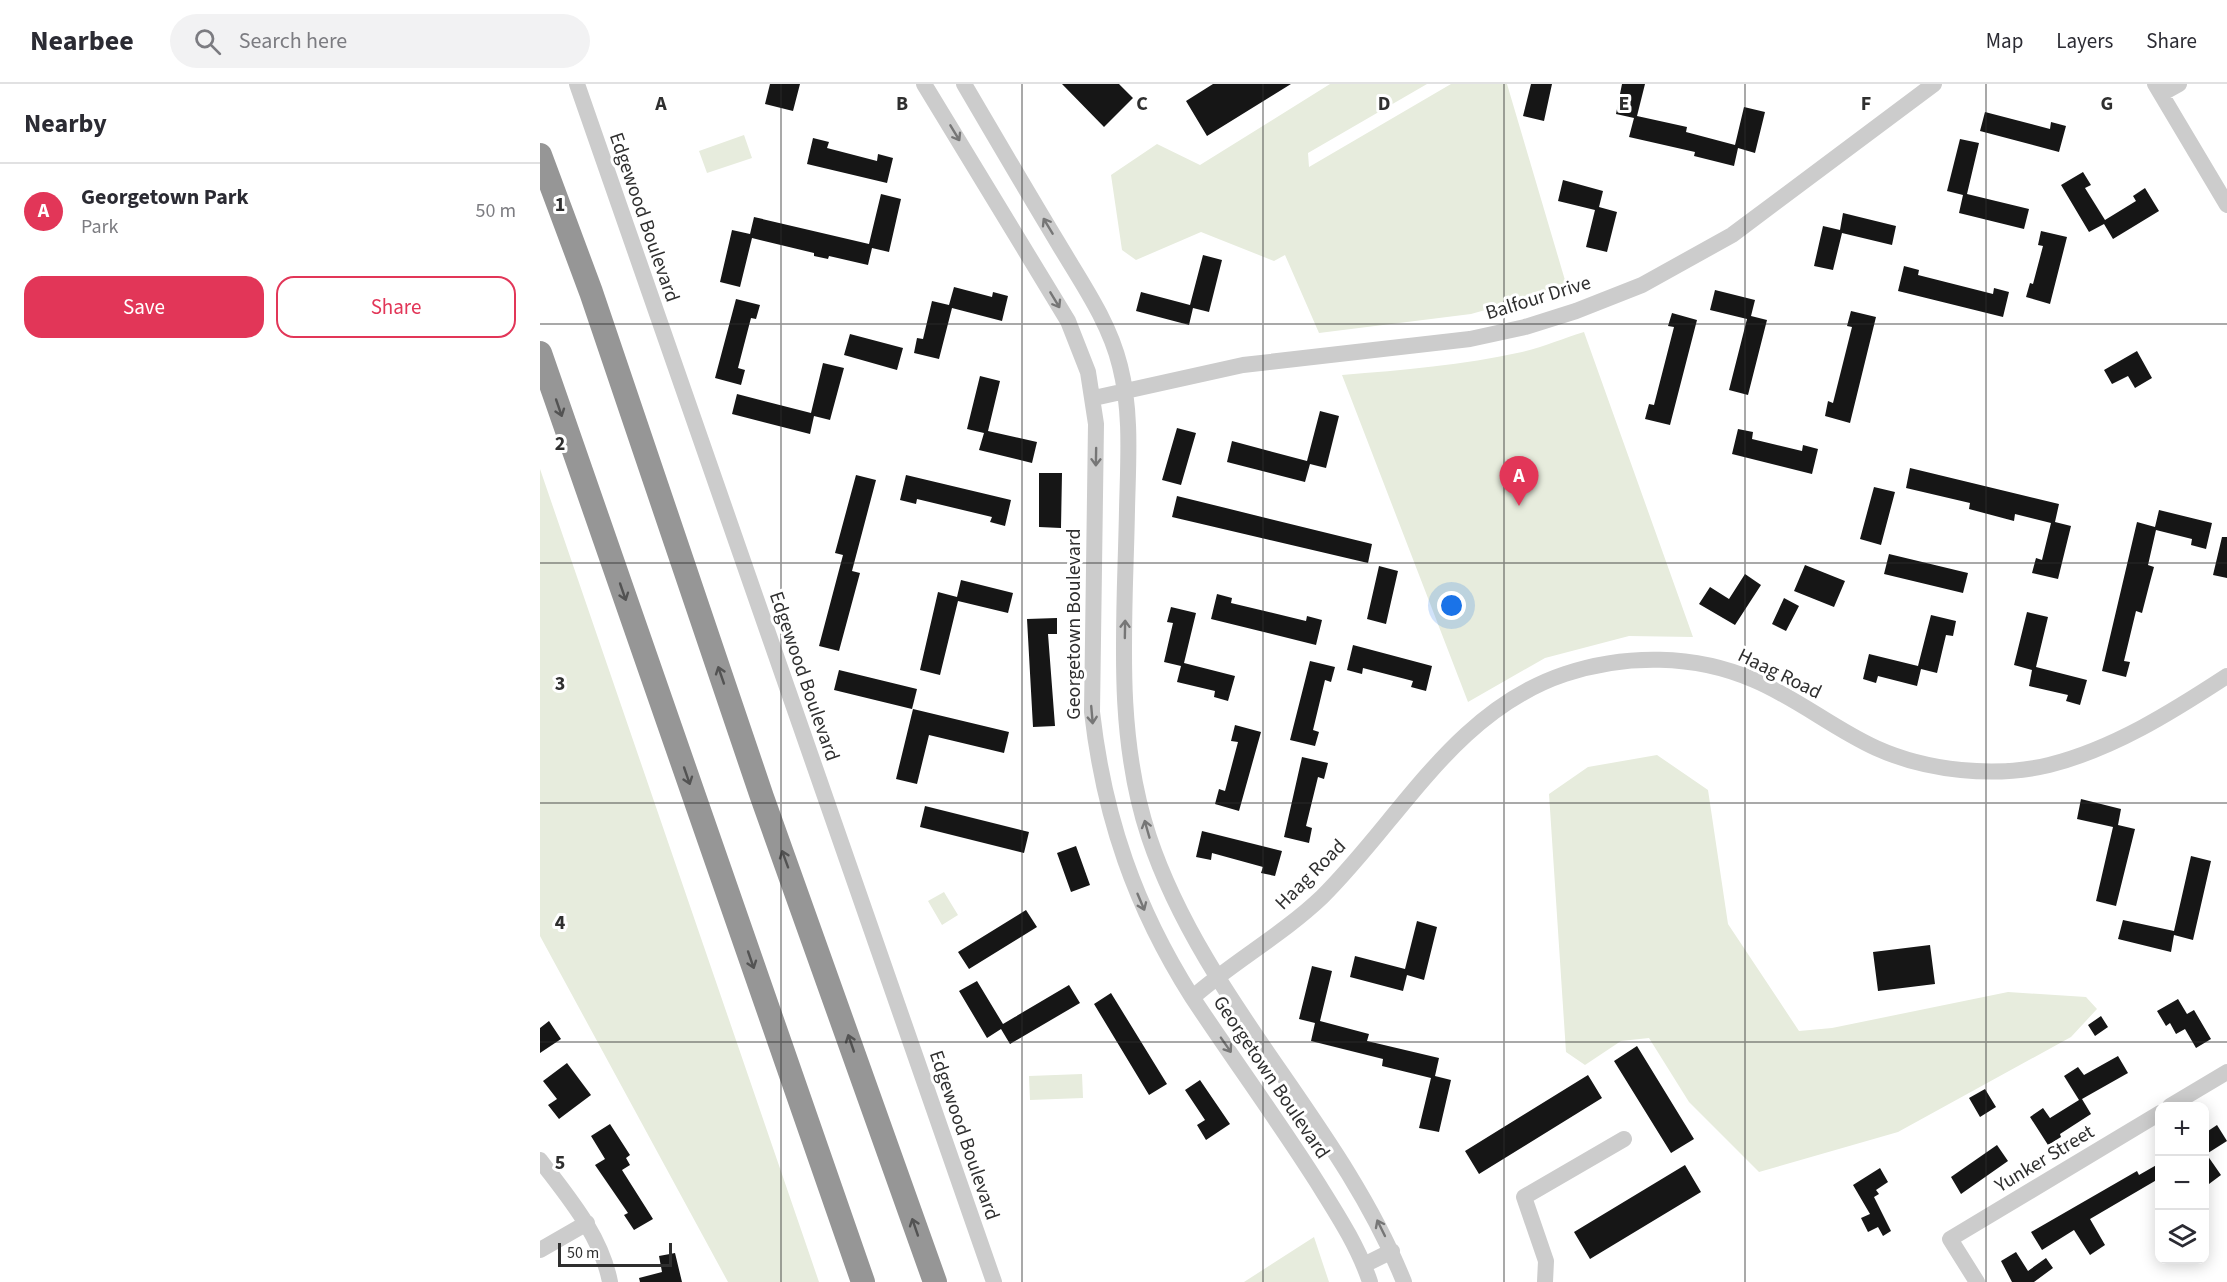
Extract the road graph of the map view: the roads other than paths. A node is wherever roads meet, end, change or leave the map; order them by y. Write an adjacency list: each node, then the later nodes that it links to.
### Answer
1 (577, 84): 27 (street, Edgewood Boulevard)
2 (924, 84): 11 (street, Georgetown Boulevard, one-way to 11)
3 (964, 84): 10 (street, Georgetown Boulevard, one-way to 3)
4 (1934, 84): 10 (street, Balfour Drive)
5 (2179, 84): 6 (street)
6 (2158, 89): 8 (street)
7 (540, 155): 26 (highway, one-way to 7)
8 (2227, 205)
9 (540, 353): 25 (highway, one-way to 25)
10 (1125, 392): 11 (street, Balfour Drive); 13 (street, Georgetown Boulevard, one-way to 10)
11 (1094, 398): 14 (street, Georgetown Boulevard, one-way to 14)
12 (2227, 676): 13 (street, Haag Road)
13 (1217, 976): 14 (street, Haag Road); 22 (street, Georgetown Boulevard, one-way to 13)
14 (1193, 997): 23 (street, Georgetown Boulevard, one-way to 23)
15 (2227, 1072): 16 (street)
16 (2178, 1102)
17 (2155, 1116): 31 (street, Yunker Street)
18 (1624, 1139): 30 (street)
19 (540, 1160): 20 (street)
20 (587, 1223): 21 (street); 24 (street)
21 (540, 1250)
22 (1392, 1251): 23 (street); 29 (street, Georgetown Boulevard)
23 (1364, 1265): 28 (street, Georgetown Boulevard)
24 (610, 1282)
25 (863, 1282)
26 (935, 1282)
27 (994, 1282)
28 (1370, 1282)
29 (1404, 1282)
30 (1545, 1282)
31 (1977, 1282)

